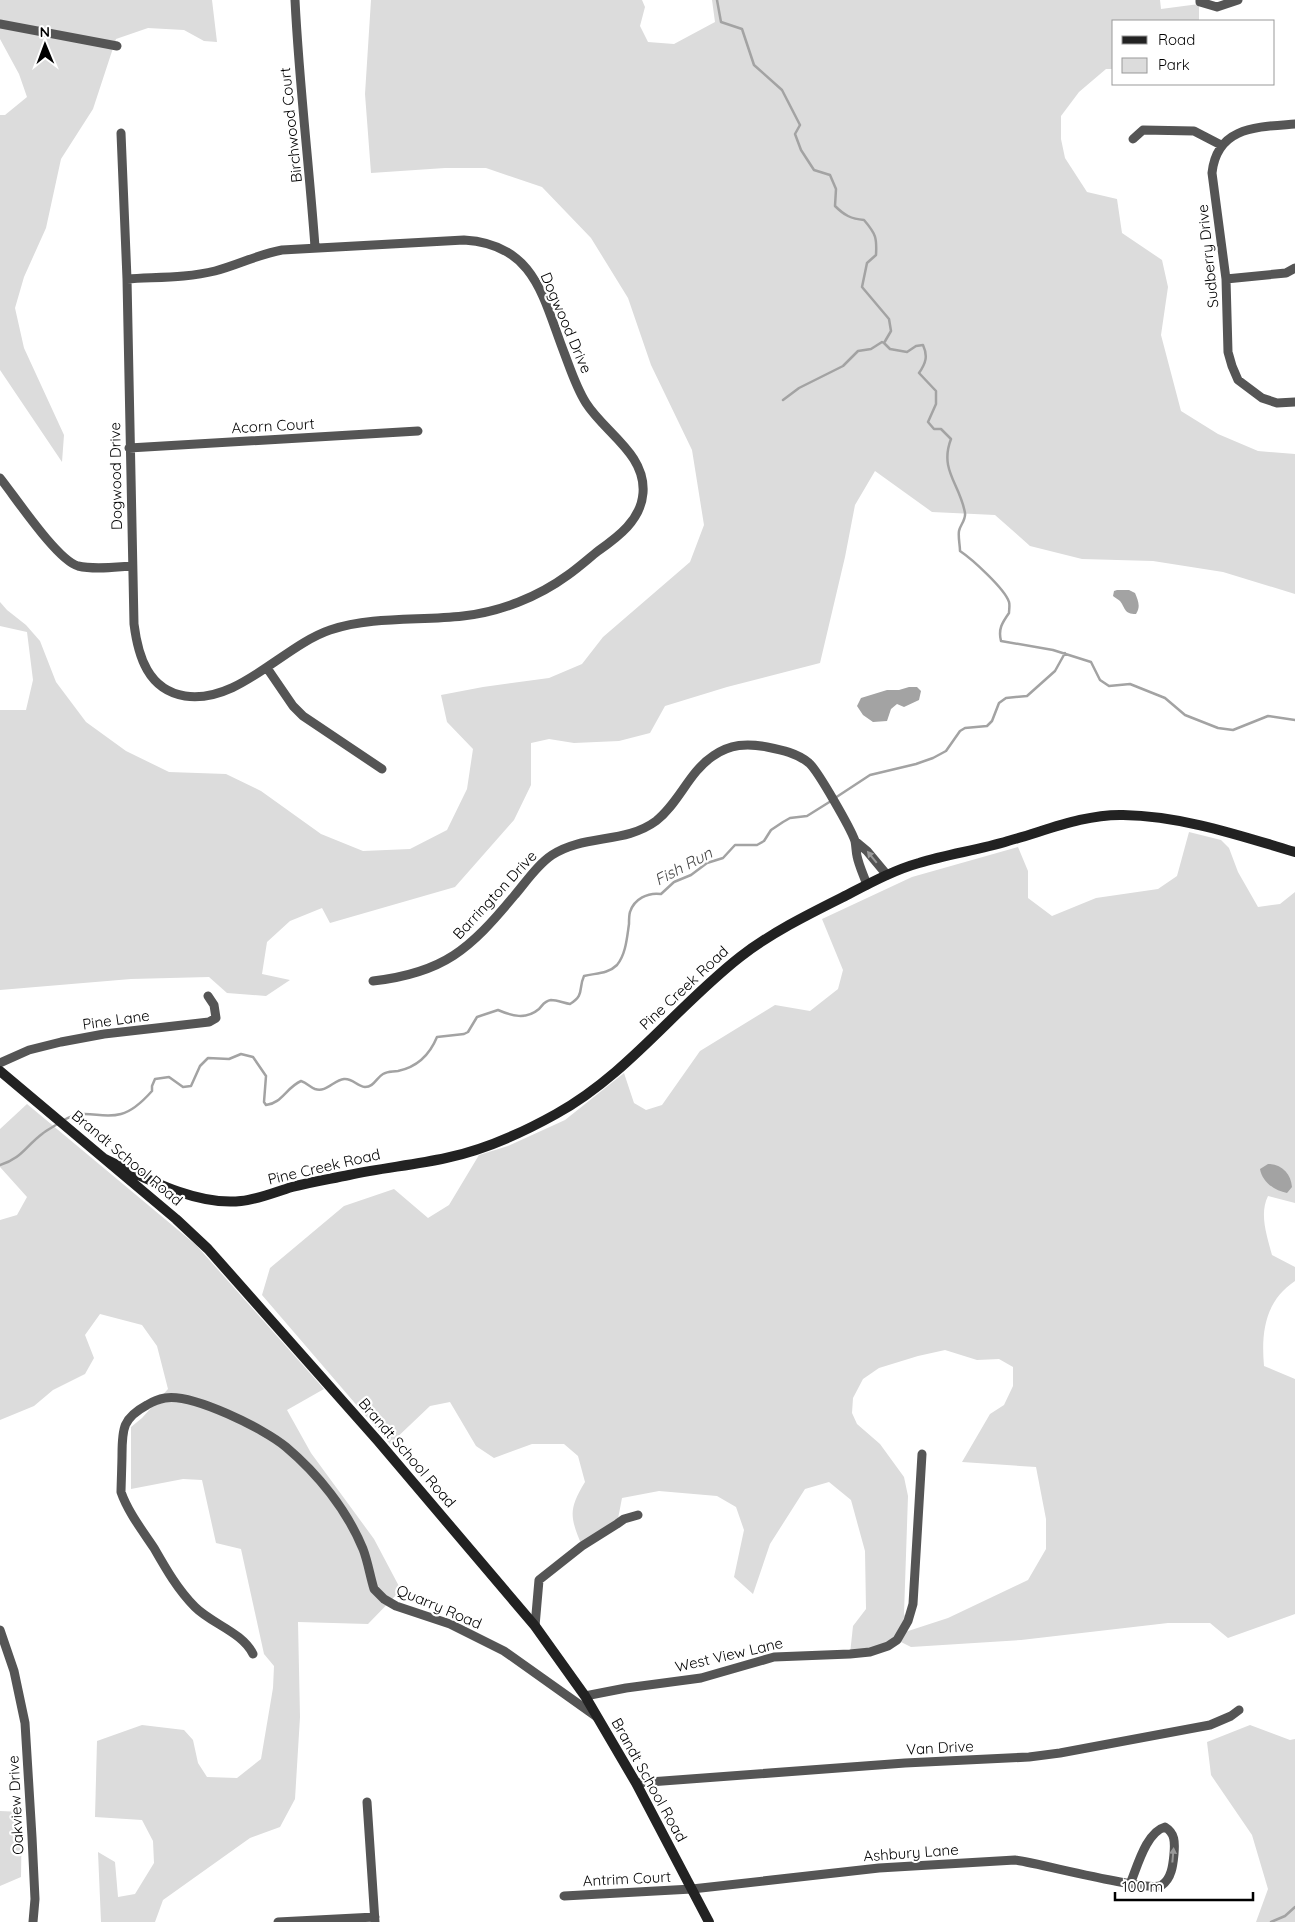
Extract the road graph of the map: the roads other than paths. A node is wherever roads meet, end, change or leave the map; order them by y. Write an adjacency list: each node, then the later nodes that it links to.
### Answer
1 (295, 0): 10 (street, Birchwood Court)
2 (1200, 0): 3 (street)
3 (1238, 0)
4 (0, 24): 5 (street)
5 (117, 46)
6 (1295, 124): 9 (street)
7 (121, 133): 12 (street)
8 (1133, 139): 9 (street)
9 (1221, 146): 13 (street, Sudberry Drive)
10 (315, 247): 12 (street, Dogwood Drive); 19 (street, Dogwood Drive)
11 (1295, 268): 13 (street)
12 (127, 279): 16 (street, Dogwood Drive)
13 (1226, 279): 14 (street, Sudberry Drive)
14 (1295, 402)
15 (418, 431): 16 (street, Acorn Court)
16 (129, 448): 18 (street, Dogwood Drive)
17 (0, 478): 18 (street)
18 (132, 566): 19 (street, Dogwood Drive)
19 (266, 668): 20 (street)
20 (382, 769)
21 (855, 841): 23 (street, Barrington Drive, one-way to 21); 24 (street, Barrington Drive); 25 (street, Barrington Drive)
22 (1295, 852): 23 (street, Pine Creek Road)
23 (887, 876): 24 (street, Pine Creek Road)
24 (867, 885): 29 (street, Pine Creek Road)
25 (373, 981)
26 (208, 996): 27 (street, Pine Lane)
27 (0, 1064)
28 (0, 1071): 29 (street, Brandt School Road)
29 (105, 1159): 32 (street, Brandt School Road)
30 (922, 1454): 35 (street, West View Lane)
31 (638, 1515): 32 (street)
32 (535, 1626): 35 (street, Brandt School Road)
33 (0, 1630): 44 (street, Oakview Drive)
34 (253, 1654): 37 (street, Quarry Road)
35 (585, 1696): 37 (street, Brandt School Road)
36 (1239, 1710): 38 (street, Van Drive)
37 (597, 1717): 38 (street, Brandt School Road)
38 (636, 1783): 41 (street, Brandt School Road)
39 (367, 1802): 43 (street)
40 (1130, 1884): 40 (street, Ashbury Lane, one-way to 40); 41 (street, Ashbury Lane)
41 (692, 1889): 42 (street, Antrim Court); 46 (street, Brandt School Road)
42 (564, 1896)
43 (375, 1920): 45 (street)
44 (33, 1922)
45 (278, 1922)
46 (709, 1922)

